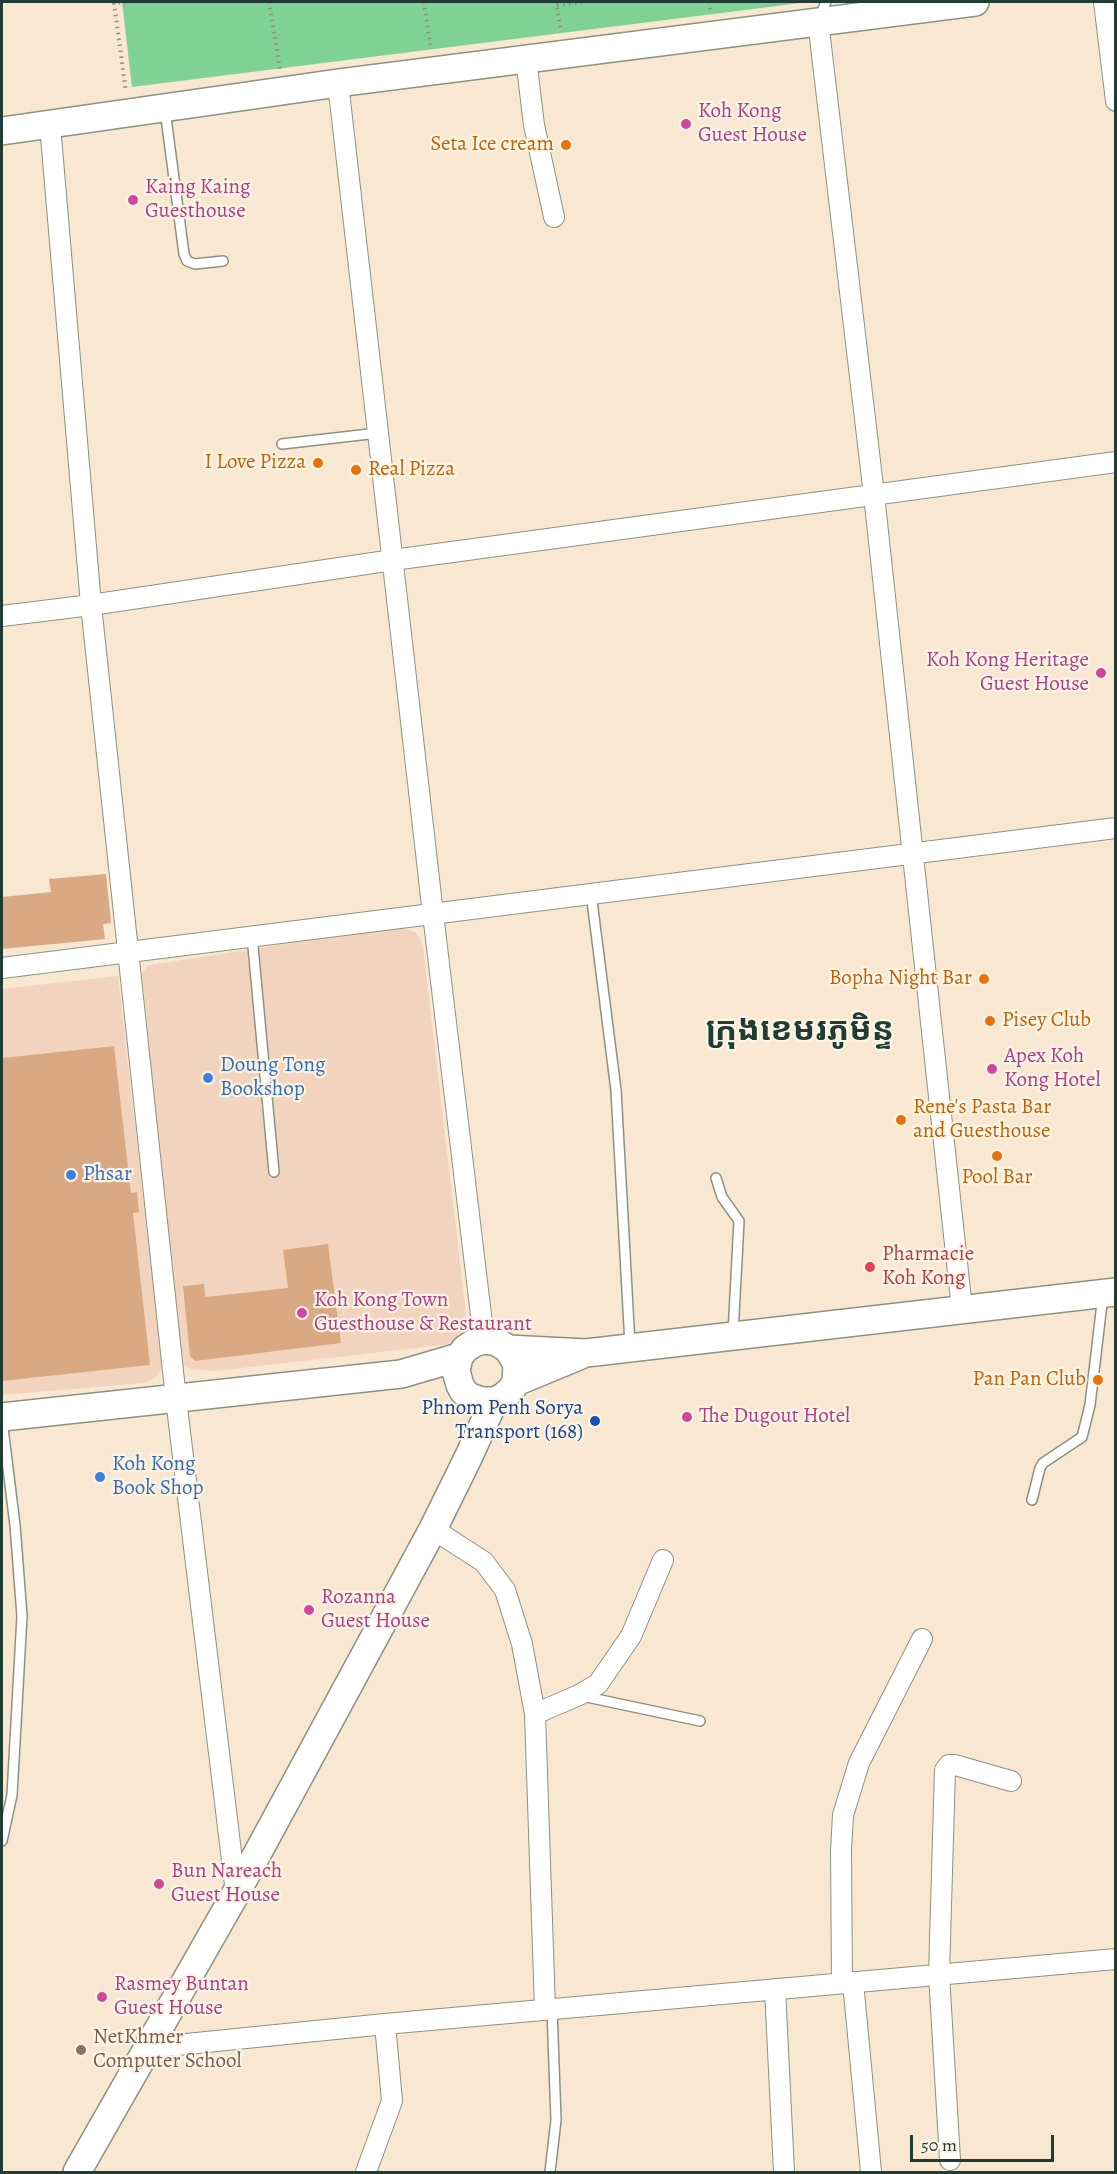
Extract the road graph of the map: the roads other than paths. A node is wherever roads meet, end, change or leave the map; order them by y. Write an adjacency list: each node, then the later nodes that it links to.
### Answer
1 (975, 2): 3 (street)
2 (1104, 2): 7 (street)
3 (930, 4): 4 (street)
4 (822, 11): 5 (street); 16 (street)
5 (526, 59): 6 (street); 11 (street)
6 (338, 83): 8 (street); 13 (street)
7 (1116, 102)
8 (165, 108): 9 (street); 12 (lane)
9 (50, 125): 10 (street); 18 (street)
10 (2, 131)
11 (554, 217)
12 (223, 261)
13 (378, 433): 14 (lane); 17 (street)
14 (282, 444)
15 (1116, 462): 16 (street)
16 (874, 495): 17 (street); 21 (street)
17 (393, 561): 18 (street); 23 (street)
18 (91, 605): 19 (street); 25 (street)
19 (2, 616)
20 (1116, 828): 21 (street)
21 (913, 853): 22 (street); 30 (street)
22 (591, 894): 23 (street); 33 (lane)
23 (433, 914): 24 (street); 32 (street)
24 (252, 936): 25 (street); 27 (lane)
25 (130, 952): 26 (street); 39 (street)
26 (2, 968)
27 (274, 1172)
28 (716, 1178): 31 (lane)
29 (1109, 1292): 30 (street); 41 (lane)
30 (962, 1309): 31 (street)
31 (733, 1335): 33 (street)
32 (496, 1345): 34 (street); 35 (street); 37 (street)
33 (630, 1347): 34 (street)
34 (586, 1353): 37 (street)
35 (459, 1357): 36 (street); 38 (street)
36 (401, 1374): 38 (street); 39 (street)
37 (516, 1382): 38 (street)
38 (475, 1394): 42 (street)
39 (176, 1399): 40 (street); 50 (street)
40 (2, 1417): 49 (lane)
41 (1032, 1500)
42 (433, 1529): 46 (street); 50 (street)
43 (663, 1560): 45 (street)
44 (922, 1639): 53 (street)
45 (579, 1695): 46 (street); 47 (lane)
46 (535, 1714): 55 (street)
47 (700, 1721)
48 (1011, 1781): 52 (street)
49 (2, 1841)
50 (236, 1893): 57 (street)
51 (1116, 1959): 52 (street)
52 (939, 1974): 53 (street); 58 (street)
53 (848, 1982): 54 (street); 63 (street)
54 (776, 1989): 55 (street); 62 (street)
55 (549, 2009): 56 (street); 61 (lane)
56 (386, 2024): 57 (street); 60 (street)
57 (147, 2048): 59 (street)
58 (950, 2160)
59 (77, 2172)
60 (366, 2172)
61 (550, 2172)
62 (784, 2172)
63 (871, 2172)

